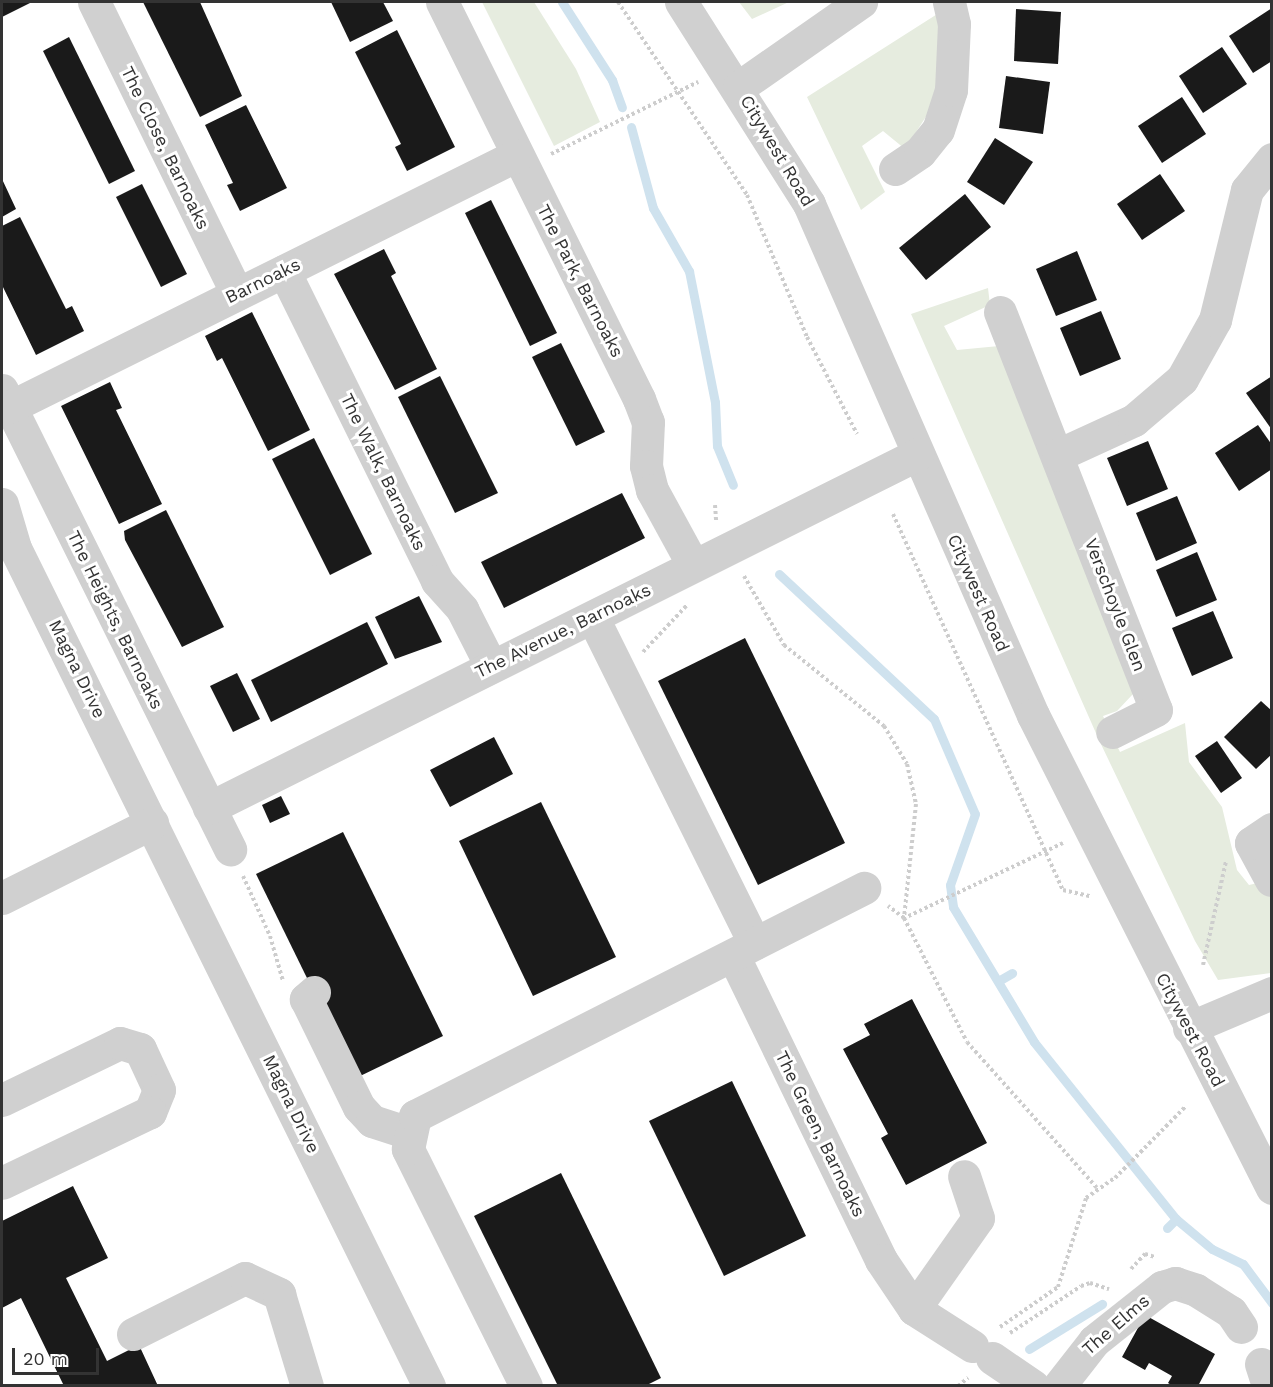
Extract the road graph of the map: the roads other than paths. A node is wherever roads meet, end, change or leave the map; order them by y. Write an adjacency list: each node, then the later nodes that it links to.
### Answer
1 (94, 2): 11 (street, The Close, Barnoaks)
2 (442, 2): 8 (street, The Park, Barnoaks)
3 (681, 2): 6 (street, Citywest Road)
4 (861, 2): 6 (street)
5 (949, 2): 9 (street)
6 (733, 78): 14 (street, Citywest Road)
7 (1272, 159): 15 (street)
8 (520, 162): 10 (street, Barnoaks); 18 (street, The Park, Barnoaks)
9 (895, 169)
10 (284, 271): 11 (street, Barnoaks); 20 (street, The Walk, Barnoaks)
11 (237, 294): 13 (street, Barnoaks)
12 (1000, 312): 15 (street, Verschoyle Glen)
13 (6, 399): 22 (street, The Heights, Barnoaks)
14 (918, 454): 18 (street, The Avenue, Barnoaks); 32 (street, Citywest Road)
15 (1058, 455): 21 (street, Verschoyle Glen)
16 (2, 504): 17 (street, Magna Drive)
17 (8, 541): 23 (street, Magna Drive)
18 (693, 565): 19 (street, The Avenue, Barnoaks)
19 (593, 618): 20 (street, The Avenue, Barnoaks); 29 (street, The Green, Barnoaks)
20 (491, 666): 22 (street, The Avenue, Barnoaks)
21 (1112, 732)
22 (209, 808): 25 (street, The Heights, Barnoaks)
23 (152, 823): 28 (street); 42 (street, Magna Drive)
24 (1272, 829): 26 (street)
25 (230, 849)
26 (1270, 879)
27 (864, 888): 29 (street)
28 (2, 898)
29 (743, 949): 34 (street); 38 (street, The Green, Barnoaks)
30 (314, 992): 34 (street)
31 (1272, 993): 32 (street)
32 (1189, 1028): 37 (street, Citywest Road)
33 (2, 1100): 36 (street)
34 (408, 1133): 43 (street)
35 (964, 1176): 38 (street)
36 (2, 1183)
37 (1272, 1188)
38 (914, 1309): 44 (street, The Green, Barnoaks)
39 (1240, 1327): 45 (street, The Elms)
40 (133, 1334): 41 (street)
41 (307, 1386)
42 (429, 1386)
43 (526, 1386)
44 (1033, 1386)
45 (1059, 1386)

